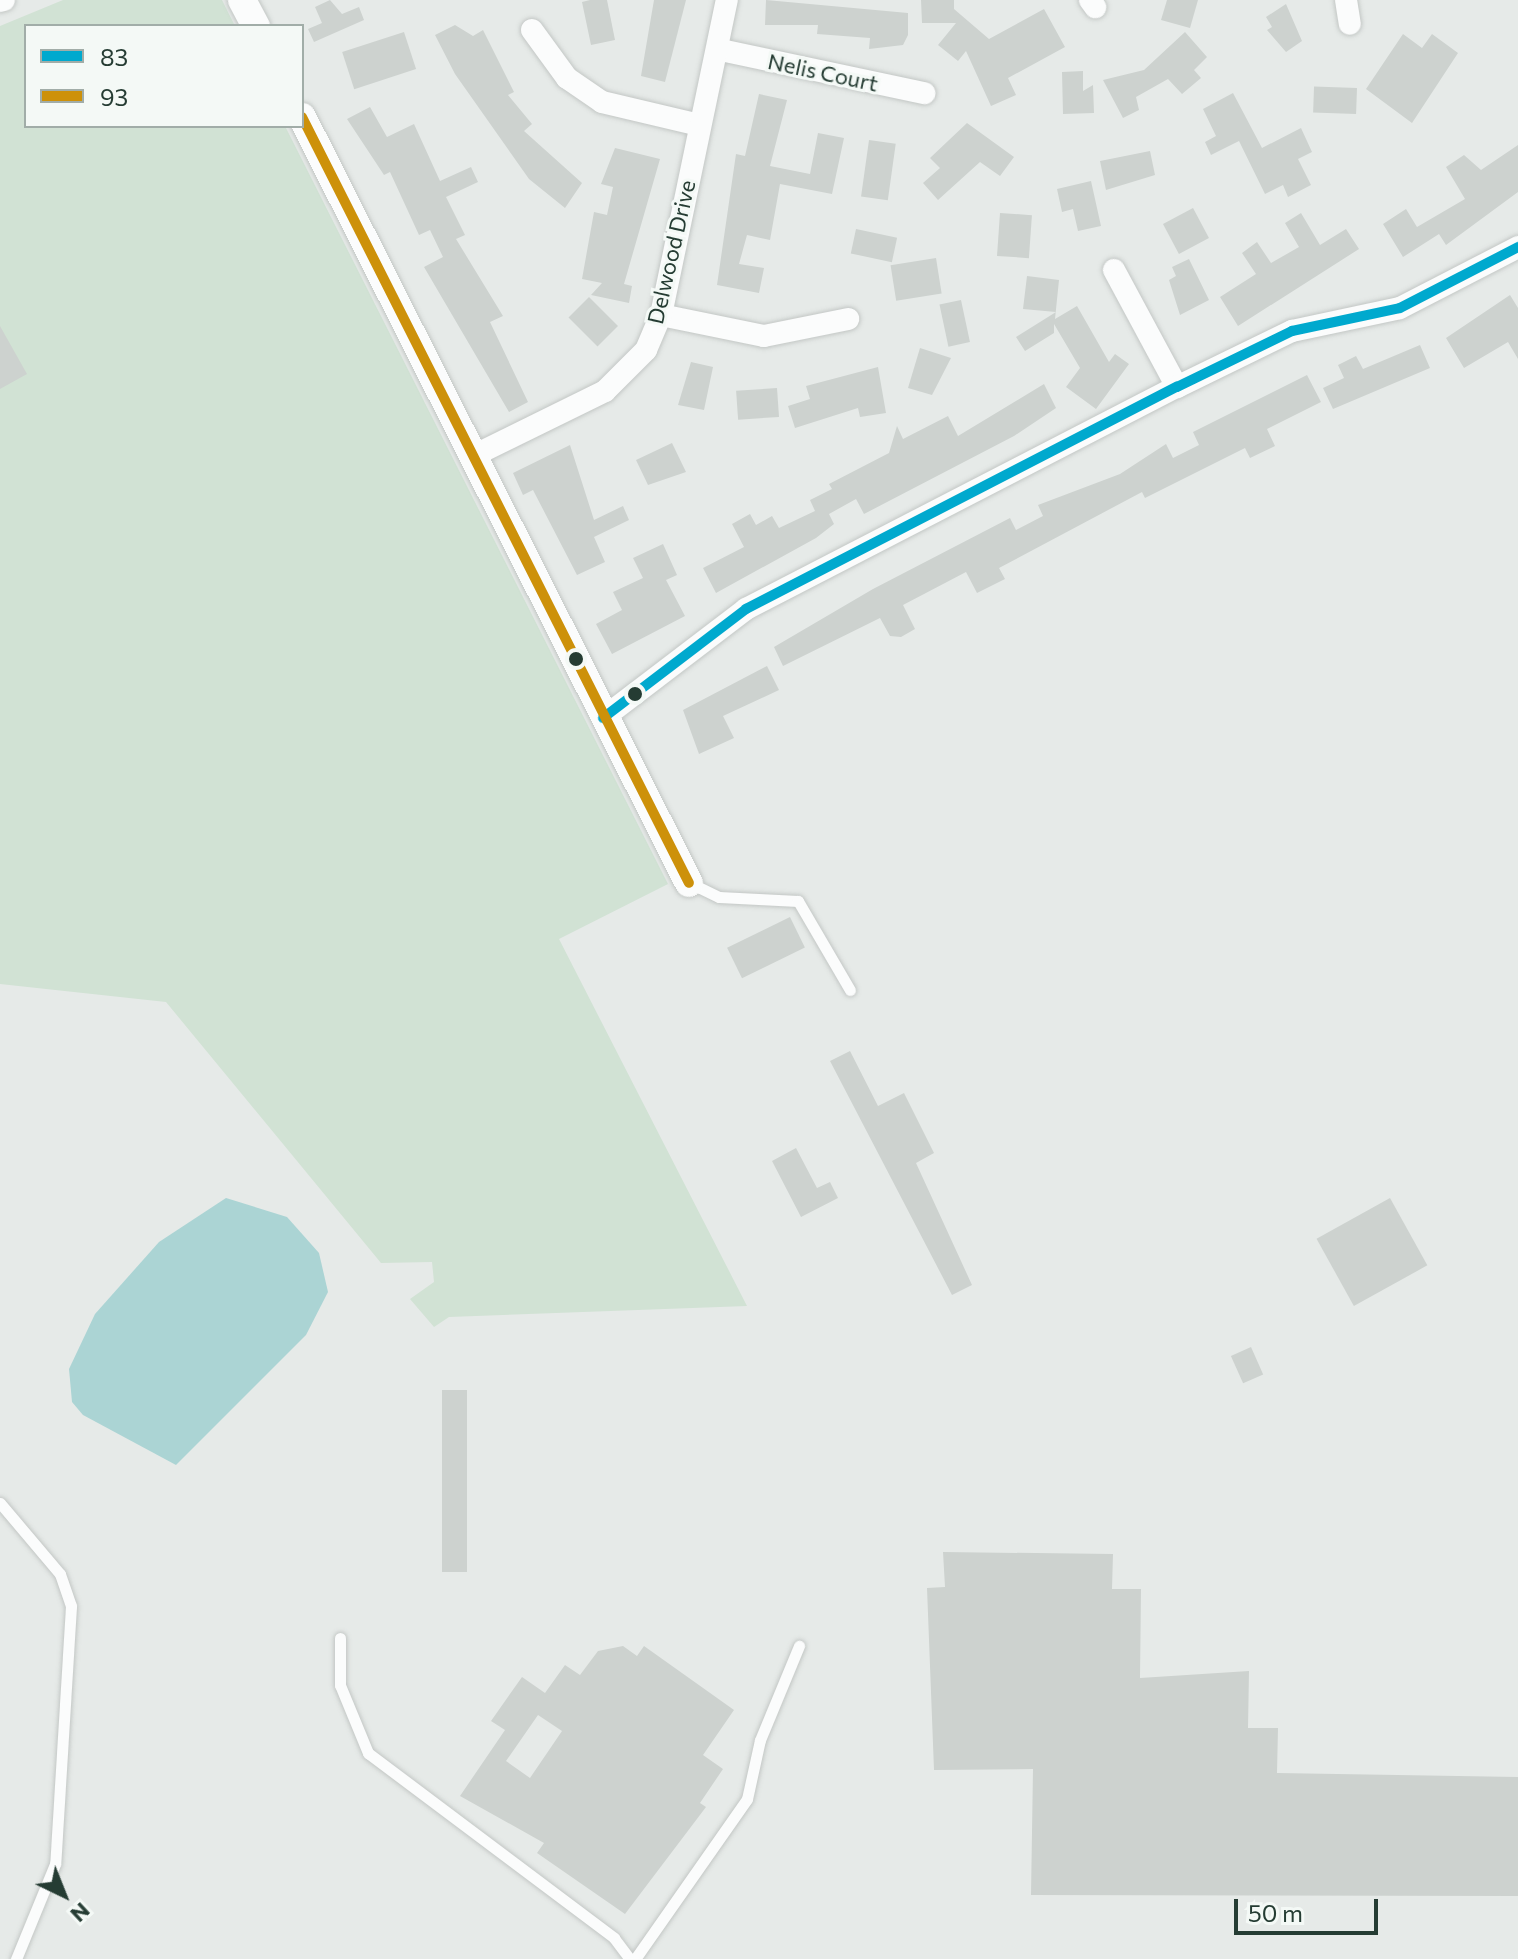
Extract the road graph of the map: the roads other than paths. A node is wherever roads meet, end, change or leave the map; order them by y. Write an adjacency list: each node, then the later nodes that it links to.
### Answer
1 (242, 0): 4 (street)
2 (727, 0): 7 (street, Delwood Drive)
3 (1346, 0): 5 (street)
4 (255, 24)
5 (1350, 24)
6 (532, 30): 10 (street)
7 (721, 50): 8 (street, Nelis Court); 10 (street, Delwood Drive)
8 (924, 93)
9 (304, 121): 16 (street)
10 (699, 125): 13 (street, Delwood Drive)
11 (1518, 247): 15 (street)
12 (1114, 270): 15 (street)
13 (661, 315): 14 (street); 16 (street, Delwood Drive)
14 (848, 319)
15 (1177, 387): 17 (street)
16 (473, 456): 17 (street)
17 (603, 718): 18 (street)
18 (689, 883): 19 (lane)
19 (850, 990)
20 (0, 1503): 23 (lane)
21 (340, 1638): 24 (lane)
22 (799, 1646): 24 (lane)
23 (16, 1959)
24 (633, 1959)

